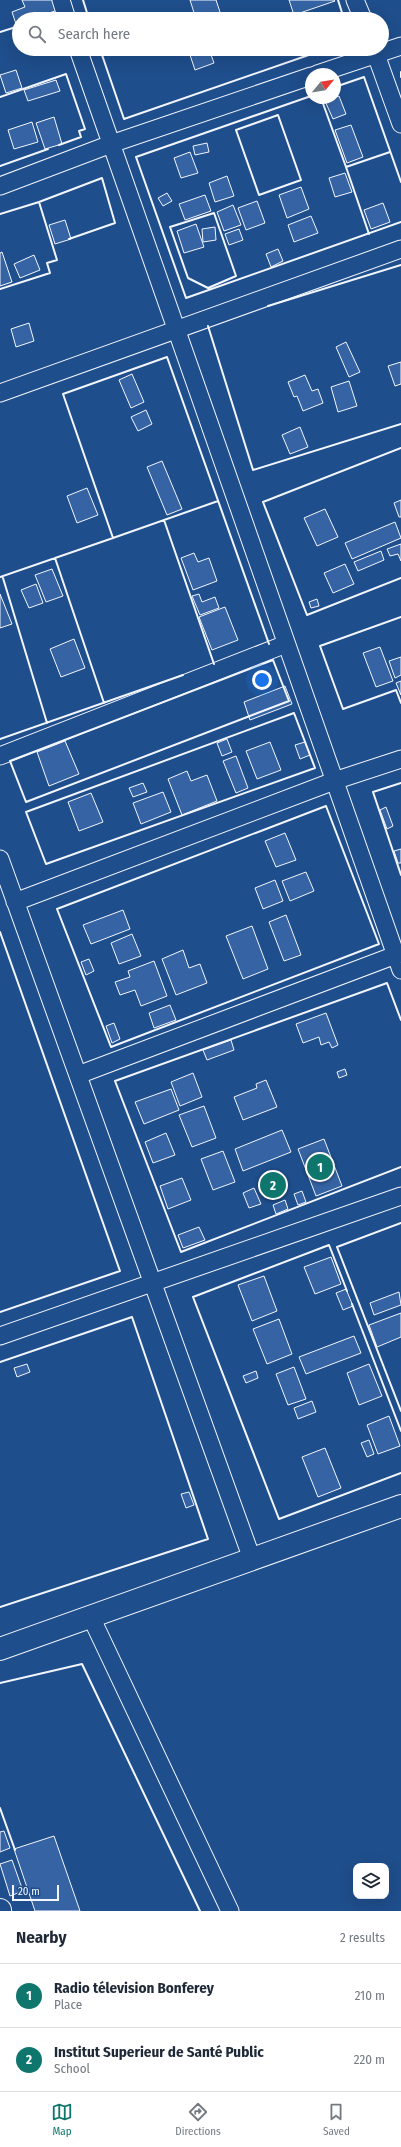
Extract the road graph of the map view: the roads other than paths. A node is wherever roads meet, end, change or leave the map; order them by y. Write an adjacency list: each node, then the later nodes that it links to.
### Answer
1 (60, 0): 3 (street)
2 (355, 0): 4 (street)
3 (64, 12)
4 (359, 12)
5 (401, 46): 6 (street)
6 (389, 48)
7 (80, 56): 13 (street)
8 (362, 56): 10 (street)
9 (377, 56): 12 (street)
10 (332, 68)
11 (305, 78): 13 (street)
12 (401, 124)
13 (111, 144): 14 (street); 16 (street)
14 (0, 186)
15 (401, 249): 16 (street)
16 (176, 330): 17 (street); 18 (street)
17 (0, 393)
18 (286, 644): 19 (street); 21 (street)
19 (0, 756)
20 (401, 759): 21 (street)
21 (334, 781): 23 (street); 24 (street)
22 (0, 859): 23 (street)
23 (16, 902): 25 (street)
24 (399, 959): 25 (street)
25 (78, 1075): 27 (street)
26 (401, 1196): 27 (street)
27 (153, 1283): 28 (street); 30 (street)
28 (0, 1336)
29 (401, 1506): 30 (main road)
30 (252, 1559): 31 (main road)
31 (91, 1617): 32 (main road); 33 (street)
32 (0, 1649)
33 (230, 1911)

